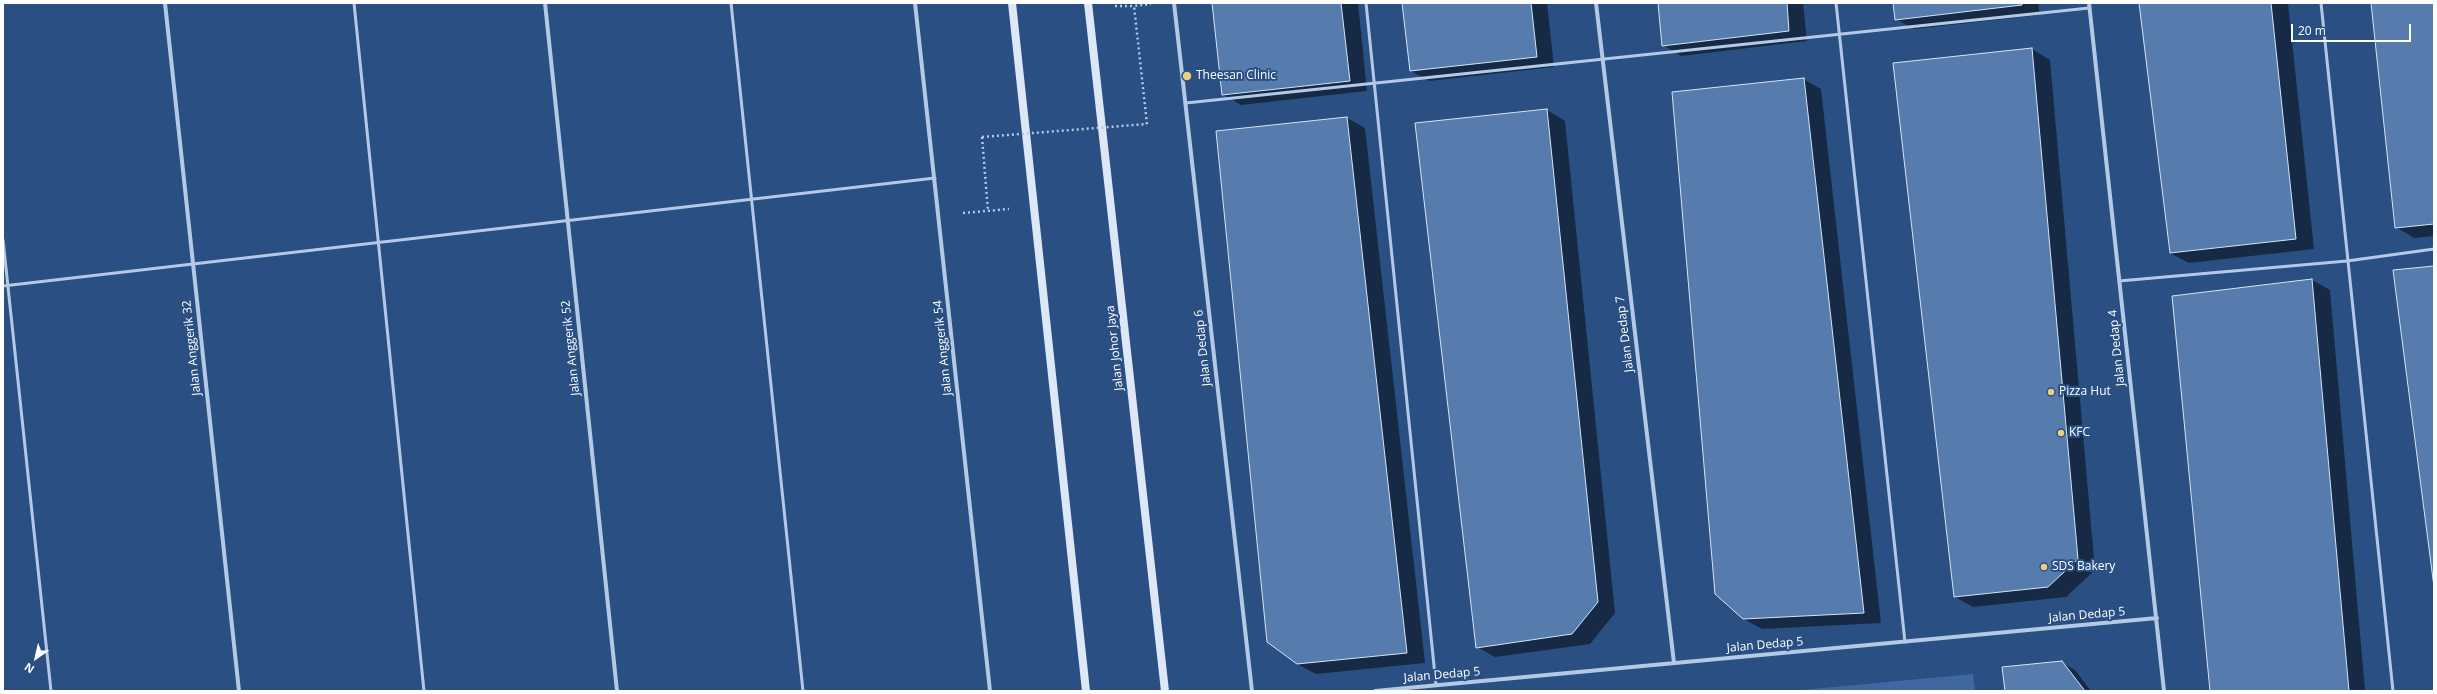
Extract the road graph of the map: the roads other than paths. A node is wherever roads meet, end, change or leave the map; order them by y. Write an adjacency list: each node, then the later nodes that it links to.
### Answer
1 (165, 3): 26 (street, Jalan Anggerik 32)
2 (354, 3): 23 (lane)
3 (545, 3): 21 (street, Jalan Anggerik 52)
4 (731, 3): 20 (lane)
5 (915, 3): 19 (street, Jalan Anggerik 54)
6 (1012, 3): 40 (main road)
7 (1088, 3): 41 (main road, Jalan Johor Jaya)
8 (1174, 3): 18 (street, Jalan Dedap 6)
9 (1366, 3): 17 (lane)
10 (1596, 3): 16 (street, Jalan Dedap 7)
11 (1836, 3): 15 (lane)
12 (2089, 3): 14 (street, Jalan Dedap 4)
13 (2321, 3): 25 (lane)
14 (2089, 8): 15 (lane); 27 (street, Jalan Dedap 4)
15 (1839, 35): 16 (lane); 31 (lane)
16 (1602, 59): 17 (lane); 32 (street, Jalan Dedap 7)
17 (1374, 83): 18 (lane); 33 (lane)
18 (1186, 103): 42 (street, Jalan Dedap 6)
19 (935, 178): 20 (lane); 39 (street, Jalan Anggerik 54)
20 (752, 199): 21 (lane); 38 (lane)
21 (568, 221): 23 (lane); 37 (street, Jalan Anggerik 52)
22 (3, 240): 28 (lane)
23 (378, 242): 26 (lane); 36 (lane)
24 (2434, 249): 25 (lane)
25 (2348, 261): 27 (lane); 45 (lane)
26 (193, 264): 28 (lane); 35 (street, Jalan Anggerik 32)
27 (2119, 281): 30 (street, Jalan Dedap 4)
28 (8, 285): 29 (lane); 34 (lane)
29 (3, 286)
30 (2157, 618): 31 (street, Jalan Dedap 5); 44 (street, Jalan Dedap 4)
31 (1905, 642): 32 (street, Jalan Dedap 5)
32 (1674, 663): 33 (street, Jalan Dedap 5)
33 (1436, 685): 43 (street, Jalan Dedap 5)
34 (51, 691)
35 (239, 691)
36 (424, 691)
37 (617, 691)
38 (803, 691)
39 (990, 691)
40 (1086, 691)
41 (1165, 691)
42 (1252, 691)
43 (1375, 691)
44 (2164, 691)
45 (2393, 691)

